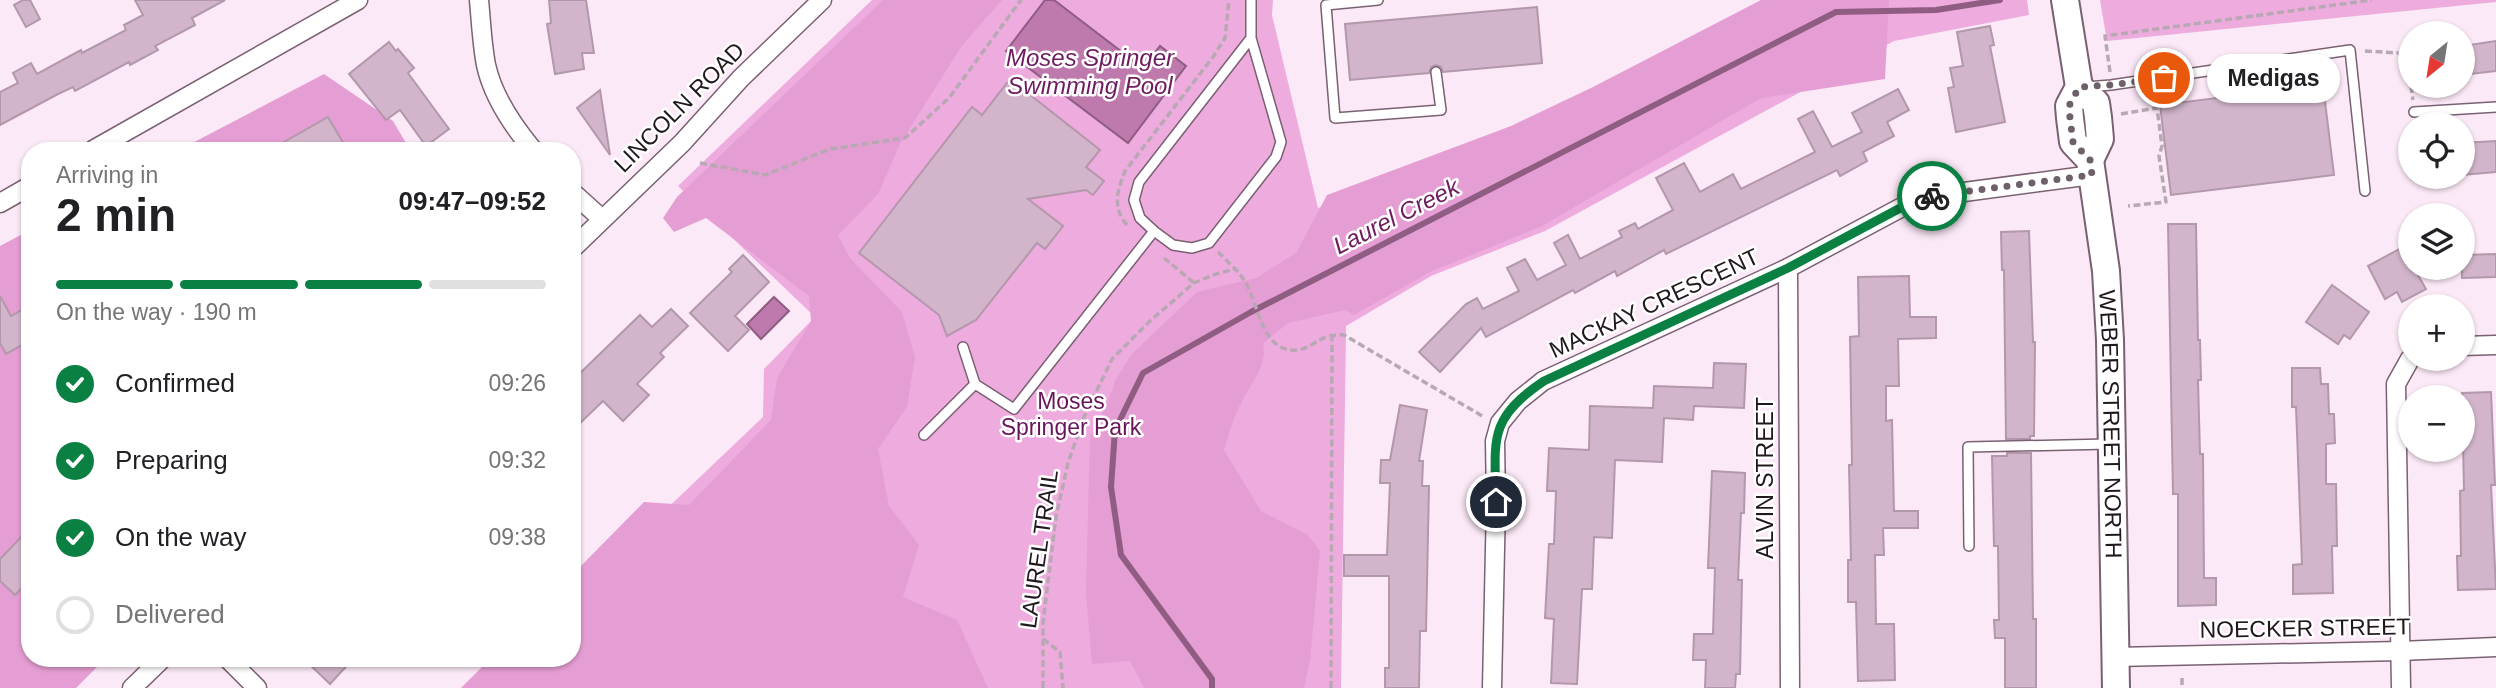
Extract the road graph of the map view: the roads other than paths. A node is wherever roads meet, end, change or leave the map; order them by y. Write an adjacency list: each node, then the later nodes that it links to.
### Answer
1 (358, 0): 12 (street)
2 (479, 0): 13 (street)
3 (822, 0): 19 (street, LINCOLN ROAD)
4 (1251, 0): 7 (lane)
5 (1378, 0): 8 (lane)
6 (2065, 0): 9 (main road, WEBER STREET NORTH)
7 (1251, 38): 20 (lane); 20 (lane)
8 (1436, 72)
9 (2079, 87): 14 (main road, WEBER STREET NORTH); 15 (lane)
10 (2496, 107): 11 (lane)
11 (2414, 112)
12 (107, 142)
13 (527, 142)
14 (2091, 168): 22 (street, MACKAY CRESCENT); 29 (main road, WEBER STREET NORTH)
15 (2365, 191)
16 (21, 192): 18 (street)
17 (581, 200): 19 (street)
18 (0, 203)
19 (602, 219): 21 (street, LINCOLN ROAD)
20 (1154, 231): 27 (lane)
21 (581, 240)
22 (1788, 268): 38 (street, MACKAY CRESCENT); 39 (street, ALVIN STREET)
23 (2496, 345): 24 (street)
24 (2475, 346)
25 (963, 347): 27 (lane)
26 (2403, 371): 32 (street)
27 (975, 384): 28 (lane)
28 (924, 435)
29 (2111, 444): 30 (lane); 33 (main road, WEBER STREET NORTH)
30 (1969, 545)
31 (2496, 647): 32 (street, NOECKER STREET)
32 (2400, 652): 33 (street, NOECKER STREET); 41 (street)
33 (2115, 657): 40 (main road, WEBER STREET NORTH)
34 (154, 667): 36 (street)
35 (236, 667): 37 (street)
36 (132, 688)
37 (257, 688)
38 (1492, 688)
39 (1790, 688)
40 (2116, 688)
41 (2401, 688)

